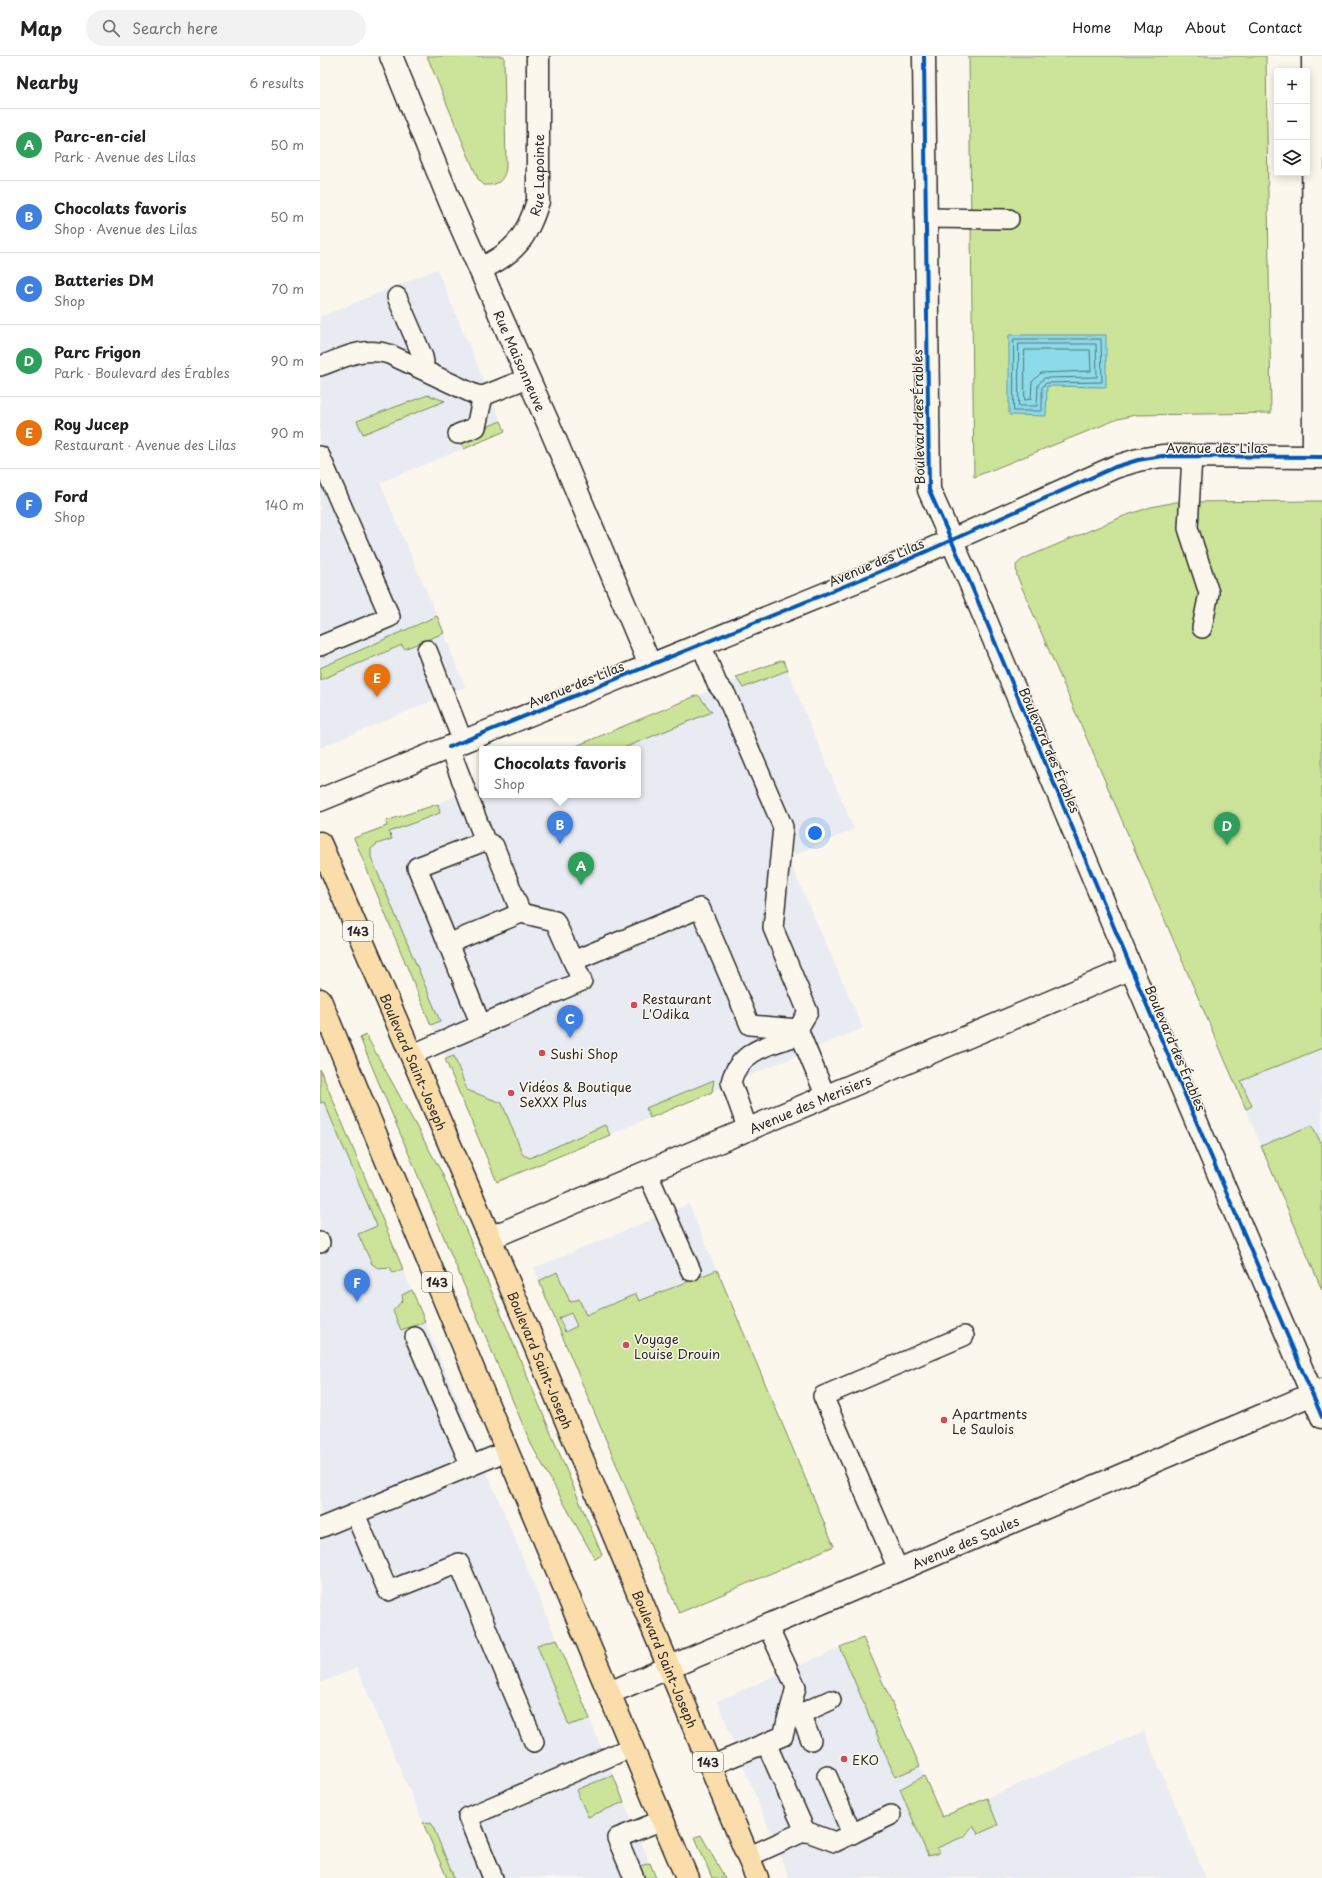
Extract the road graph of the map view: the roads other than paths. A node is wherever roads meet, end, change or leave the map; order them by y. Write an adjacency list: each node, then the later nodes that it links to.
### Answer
1 (391, 56): 7 (street, Rue Maisonneuve)
2 (538, 56): 7 (street, Rue Lapointe)
3 (924, 56): 5 (street, Boulevard des Érables)
4 (1313, 56): 16 (street)
5 (925, 218): 6 (lane); 17 (street, Boulevard des Érables)
6 (1009, 219)
7 (480, 269): 11 (street, Rue Maisonneuve)
8 (397, 297): 10 (lane)
9 (320, 366): 10 (lane)
10 (422, 369): 12 (lane)
11 (528, 378): 12 (lane); 22 (street, Rue Maisonneuve)
12 (483, 396): 13 (lane)
13 (458, 434)
14 (320, 456): 20 (lane)
15 (1192, 456): 16 (street, Avenue des Lilas); 17 (street, Avenue des Lilas); 18 (lane)
16 (1318, 457)
17 (951, 541): 19 (street, Avenue des Lilas); 30 (street, Boulevard des Érables)
18 (1202, 628)
19 (701, 644): 22 (street, Avenue des Lilas); 33 (lane)
20 (320, 646)
21 (427, 650): 23 (lane)
22 (650, 664): 23 (street, Avenue des Lilas)
23 (456, 744): 24 (street, Avenue des Lilas); 25 (lane)
24 (320, 800)
25 (485, 841): 27 (lane); 28 (lane)
26 (320, 843): 34 (main road, Boulevard Saint-Joseph / 143)
27 (521, 913): 28 (lane); 29 (lane)
28 (448, 944): 32 (lane)
29 (573, 961): 32 (lane); 33 (lane)
30 (1131, 968): 35 (street, Avenue des Merisiers); 42 (street, Boulevard des Érables)
31 (320, 1000): 44 (main road, 143)
32 (481, 1025): 34 (lane)
33 (799, 1032): 35 (lane); 36 (lane)
34 (411, 1055): 38 (main road, Boulevard Saint-Joseph / 143)
35 (826, 1097): 36 (street, Avenue des Merisiers)
36 (748, 1130): 37 (street, Avenue des Merisiers)
37 (647, 1172): 38 (street, Avenue des Merisiers); 39 (lane)
38 (490, 1238): 50 (main road, Boulevard Saint-Joseph / 143)
39 (691, 1271)
40 (964, 1336): 48 (lane)
41 (416, 1337): 45 (lane)
42 (1317, 1392): 43 (street, Boulevard des Érables); 48 (street, Avenue des Saules)
43 (1322, 1417)
44 (507, 1451): 45 (lane); 51 (main road, 143)
45 (471, 1466): 46 (lane)
46 (355, 1514): 47 (lane); 55 (lane)
47 (320, 1528)
48 (898, 1569): 49 (street, Avenue des Saules)
49 (767, 1625): 50 (street, Avenue des Saules); 53 (lane)
50 (669, 1667): 51 (street, Avenue des Saules); 58 (main road, Boulevard Saint-Joseph / 143)
51 (609, 1693): 57 (main road, 143)
52 (831, 1700): 53 (lane)
53 (794, 1717): 54 (lane); 56 (lane)
54 (811, 1740)
55 (534, 1742)
56 (766, 1743): 58 (lane); 62 (lane)
57 (632, 1747): 61 (main road, 143); 65 (lane)
58 (710, 1766): 64 (main road, Boulevard Saint-Joseph / 143)
59 (827, 1776): 63 (lane)
60 (892, 1815): 63 (lane)
61 (663, 1820): 66 (lane); 67 (main road, 143)
62 (805, 1832): 63 (lane); 64 (lane)
63 (852, 1834)
64 (748, 1857): 68 (main road, Boulevard Saint-Joseph / 143)
65 (493, 1878)
66 (634, 1878)
67 (688, 1878)
68 (757, 1878)

